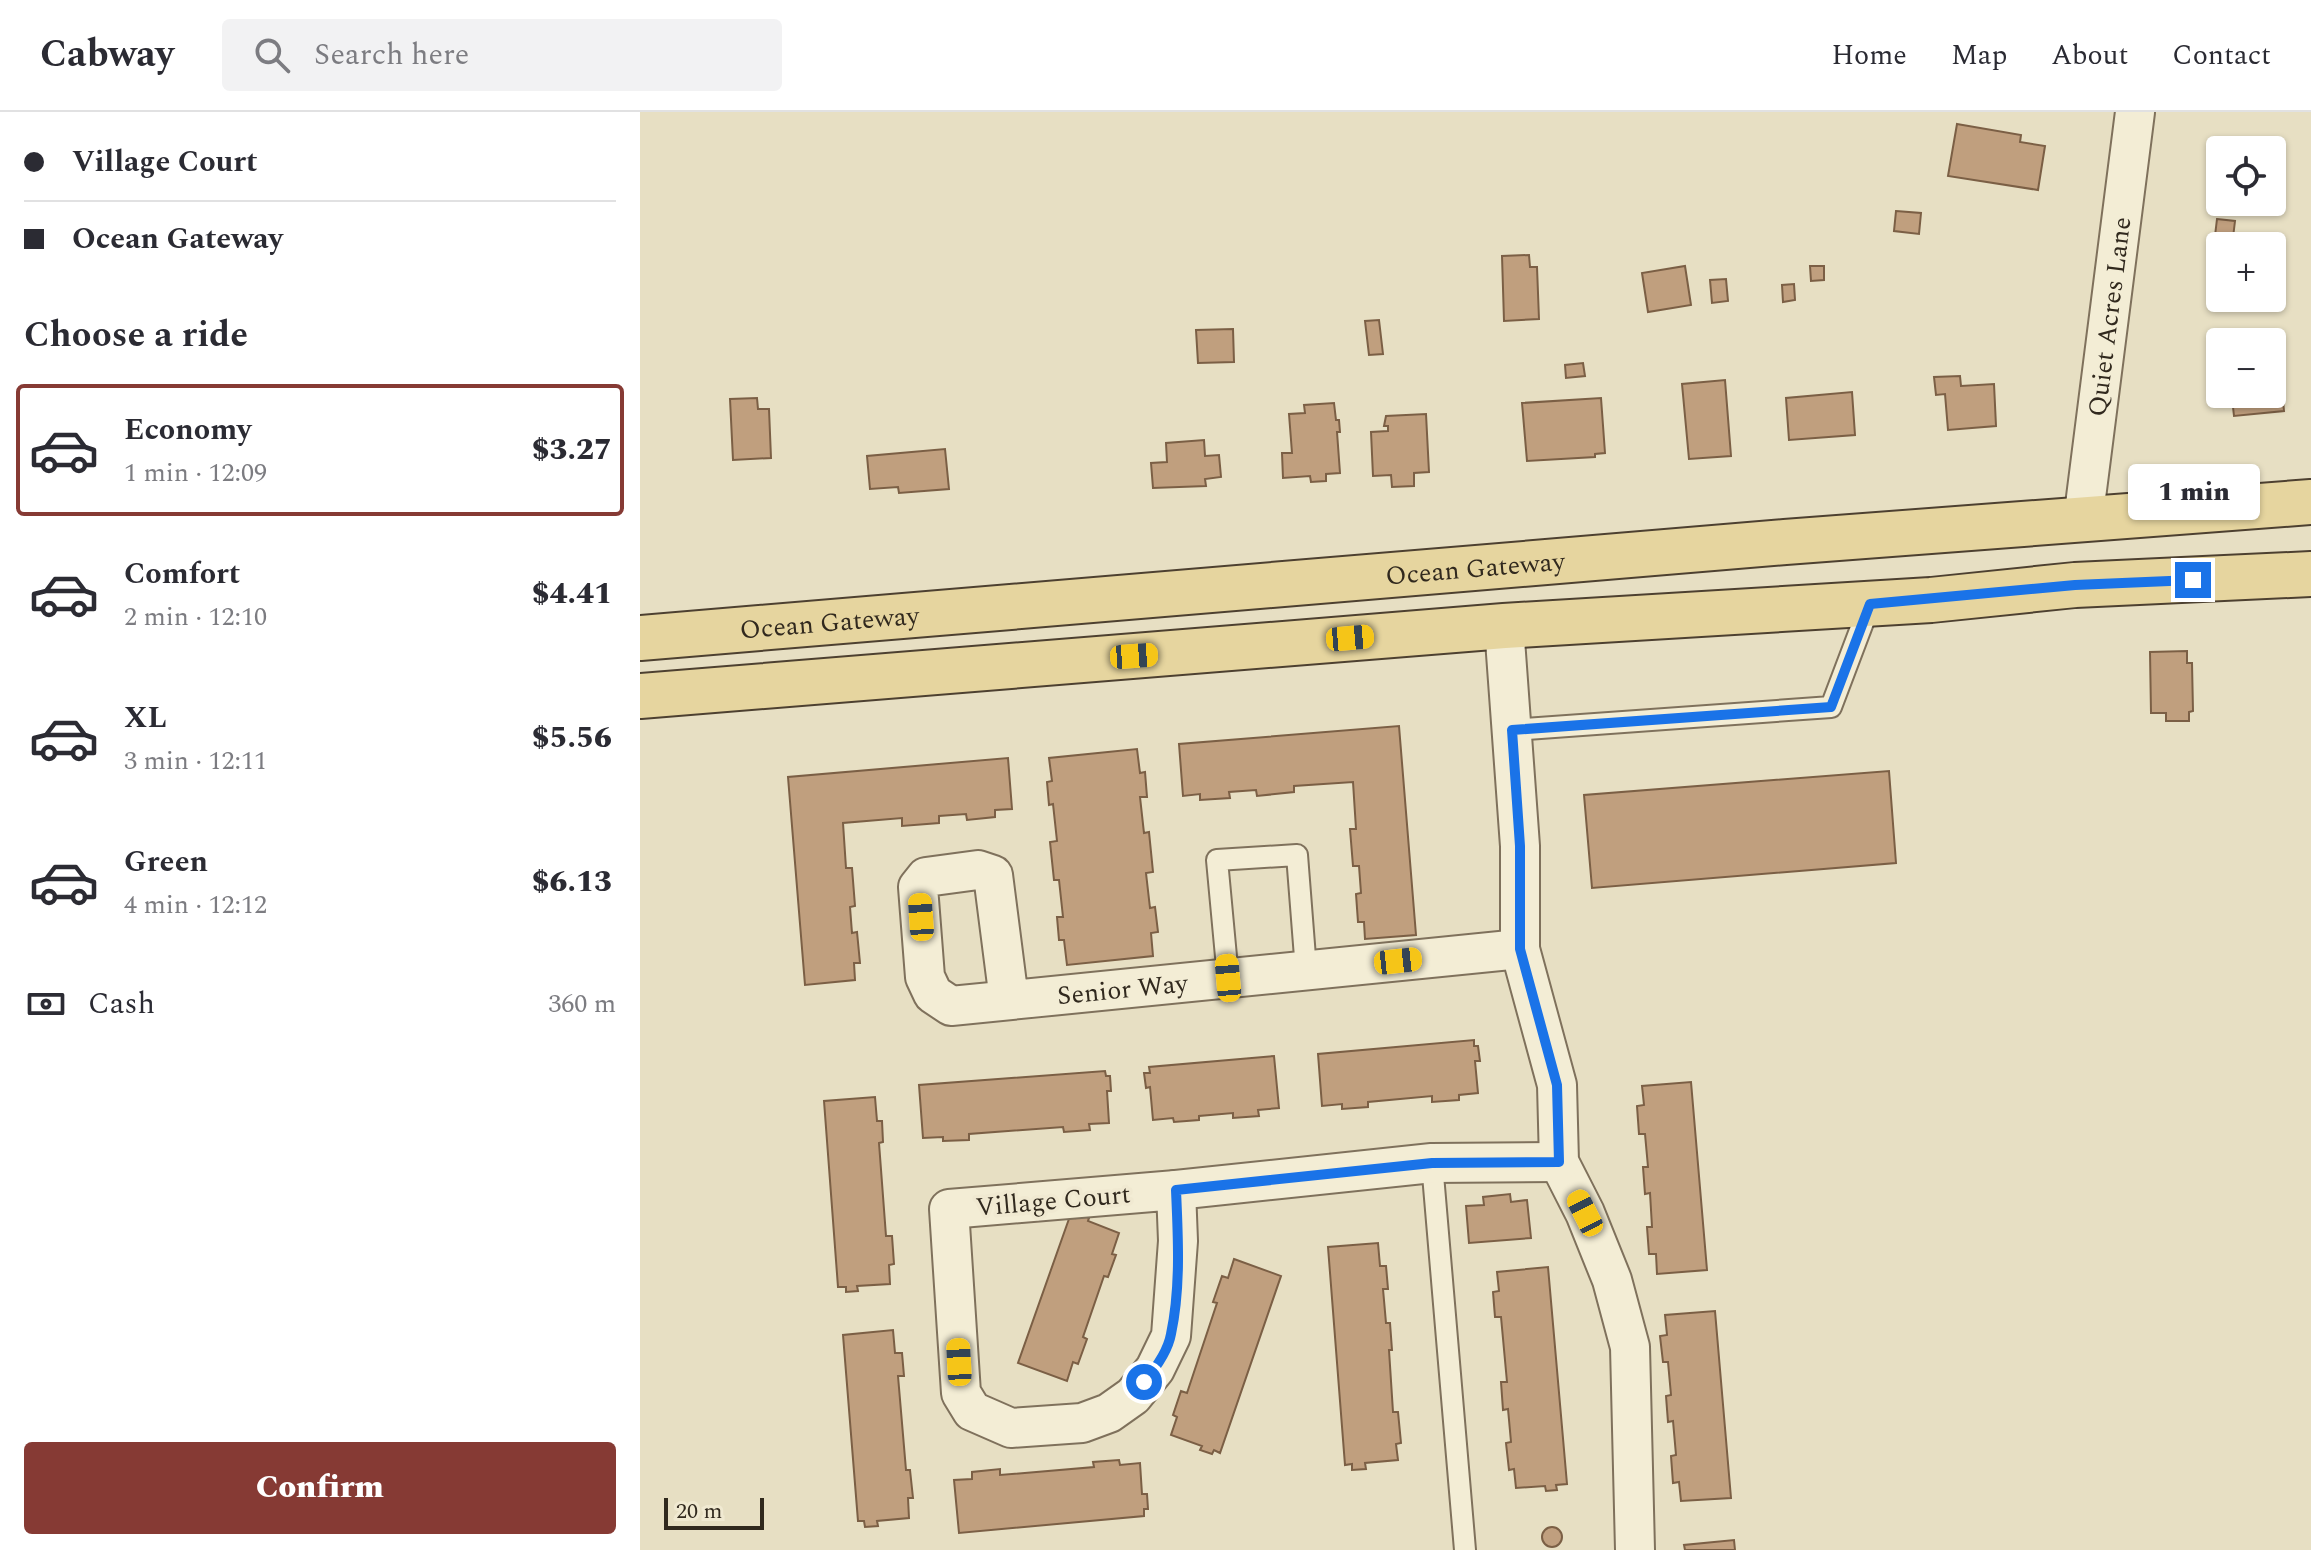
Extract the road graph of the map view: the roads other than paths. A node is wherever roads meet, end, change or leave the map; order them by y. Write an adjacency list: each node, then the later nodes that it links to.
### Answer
1 (2135, 112): 3 (street, Quiet Acres Lane)
2 (2311, 502): 3 (main road, Ocean Gateway)
3 (2083, 521): 7 (main road, Ocean Gateway)
4 (2311, 574): 5 (main road)
5 (1870, 604): 6 (main road); 9 (lane)
6 (1504, 626): 8 (main road); 9 (street)
7 (640, 638)
8 (640, 696)
9 (1512, 730): 10 (street)
10 (1520, 949): 11 (street, Senior Way); 14 (street)
11 (1306, 970): 12 (street, Senior Way); 12 (lane)
12 (1228, 978): 13 (street, Senior Way)
13 (1009, 1000)
14 (1559, 1162): 15 (street, Village Court); 18 (street)
15 (1432, 1163): 16 (street, Village Court); 17 (lane)
16 (1176, 1190): 16 (street, Village Court)
17 (1465, 1550)
18 (1635, 1550)

